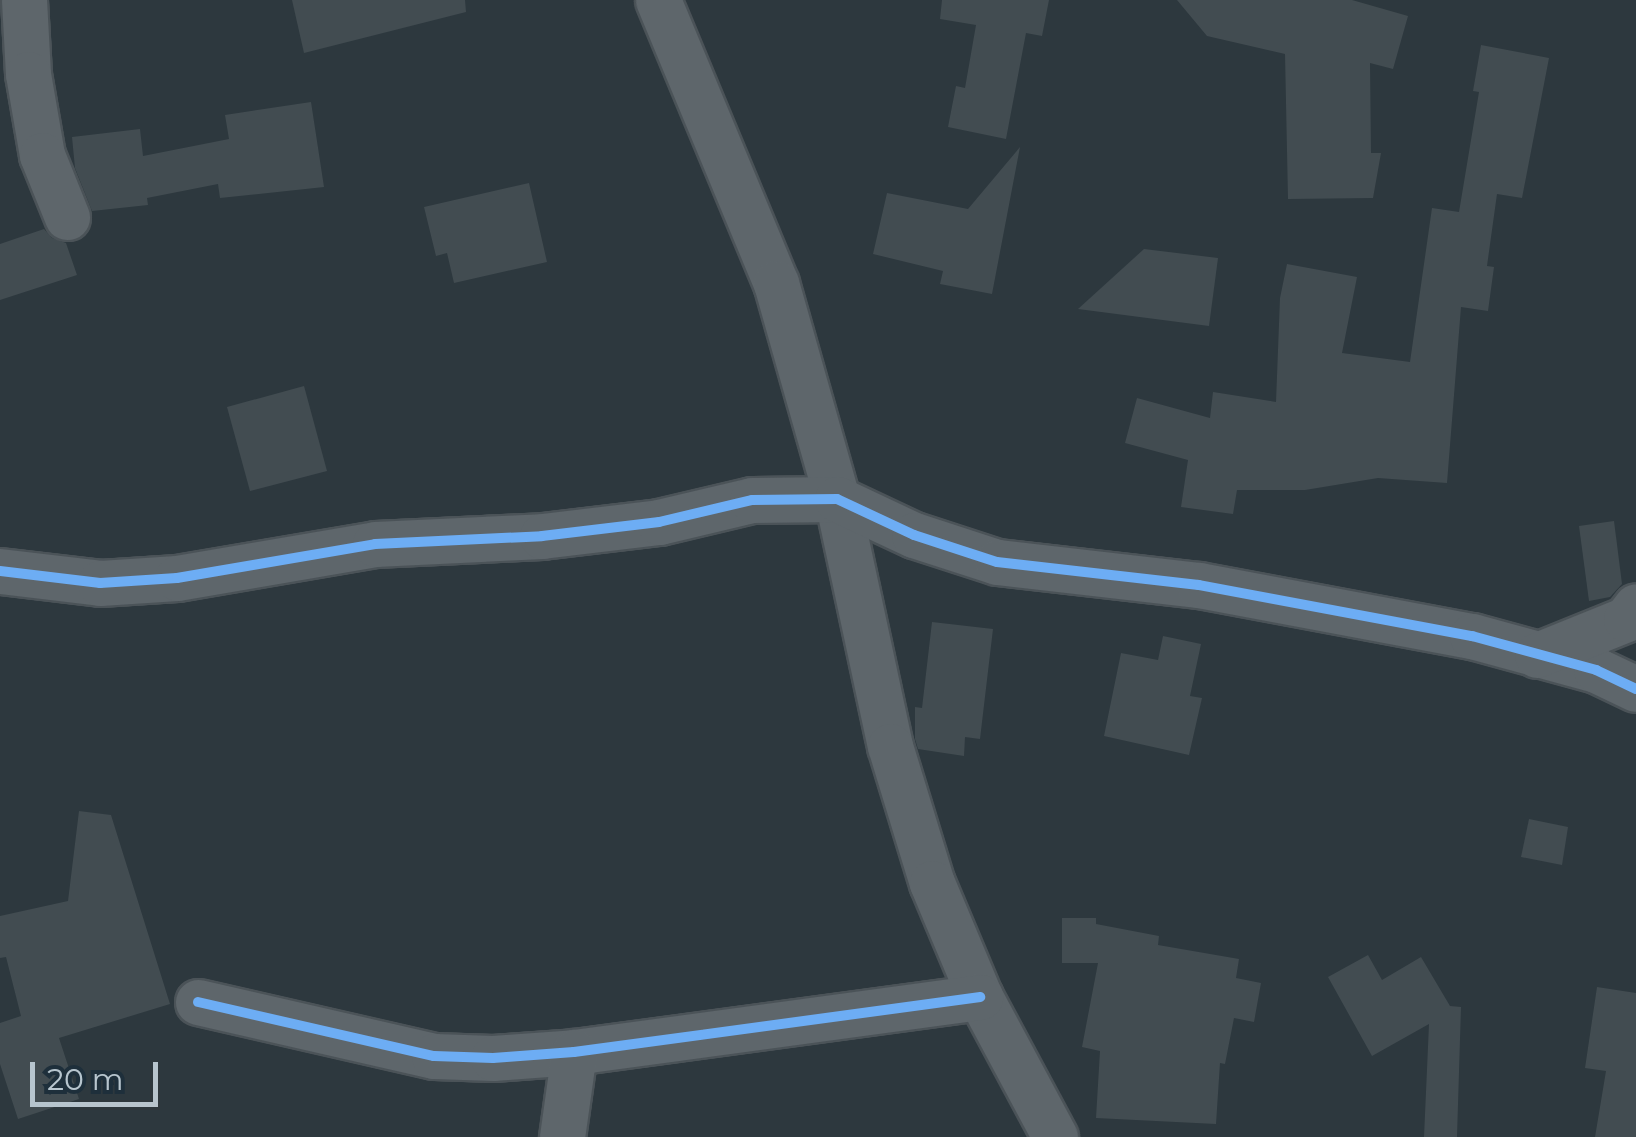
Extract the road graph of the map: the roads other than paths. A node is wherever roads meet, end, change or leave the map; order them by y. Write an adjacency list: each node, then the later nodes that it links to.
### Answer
1 (24, 0): 3 (street)
2 (658, 0): 4 (street)
3 (67, 217)
4 (837, 499): 5 (street); 7 (street); 9 (street)
5 (0, 571)
6 (1636, 606): 7 (street)
7 (1537, 655): 8 (street)
8 (1636, 689)
9 (980, 997): 11 (street); 13 (street)
10 (198, 1002): 11 (street)
11 (574, 1052): 12 (street)
12 (562, 1137)
13 (1056, 1137)

